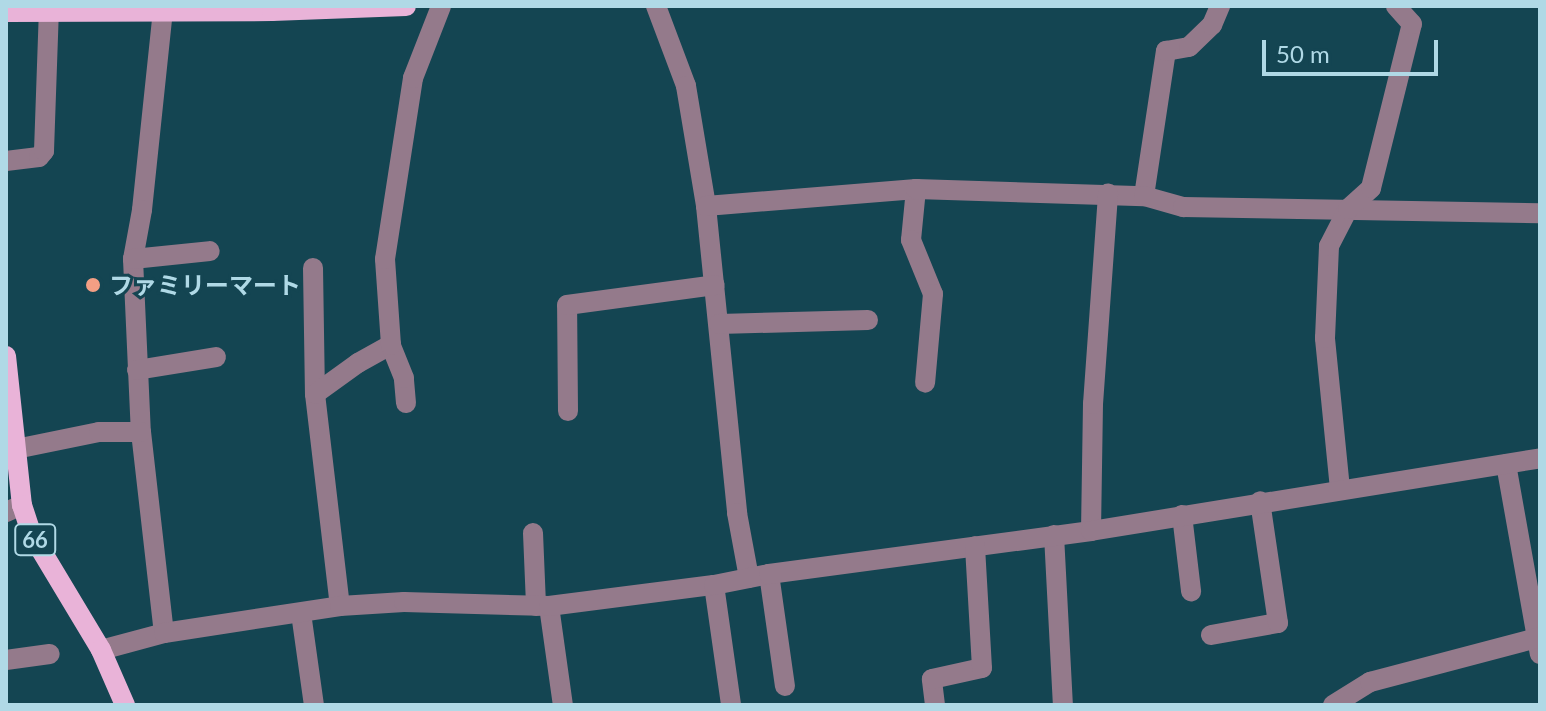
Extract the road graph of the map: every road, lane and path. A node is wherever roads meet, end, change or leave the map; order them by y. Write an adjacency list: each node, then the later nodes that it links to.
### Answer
1 (406, 6): 6 (main road)
2 (441, 6): 22 (street)
3 (656, 6): 13 (street)
4 (1220, 6): 12 (street)
5 (1396, 6): 14 (street)
6 (163, 10): 7 (main road); 17 (street)
7 (49, 11): 8 (main road); 9 (street)
8 (6, 12)
9 (6, 161)
10 (916, 189): 11 (street); 13 (street); 26 (street)
11 (1108, 194): 12 (street); 38 (street)
12 (1144, 196): 14 (street)
13 (706, 206): 19 (street)
14 (1348, 209): 15 (street); 34 (street)
15 (1540, 213)
16 (210, 251): 17 (street)
17 (133, 259): 25 (street)
18 (313, 268): 27 (street)
19 (715, 285): 21 (street); 29 (street)
20 (868, 320): 21 (street)
21 (719, 324): 42 (street)
22 (391, 345): 27 (street); 28 (street)
23 (6, 356): 31 (main road, 66)
24 (216, 357): 25 (street)
25 (137, 370): 30 (street)
26 (925, 383)
27 (315, 394): 45 (street)
28 (406, 403)
29 (568, 411)
30 (141, 432): 31 (street); 48 (street)
31 (12, 449): 36 (main road, 66)
32 (1540, 458): 33 (street)
33 (1506, 464): 34 (street); 50 (street)
34 (1340, 489): 35 (street)
35 (1260, 501): 37 (street); 49 (street)
36 (14, 509): 51 (main road, 66)
37 (1182, 515): 38 (street); 44 (street)
38 (1091, 531): 40 (street)
39 (533, 533): 46 (street)
40 (1054, 535): 41 (street); 60 (street)
41 (975, 546): 42 (street); 59 (street)
42 (759, 576): 43 (street); 54 (street)
43 (714, 585): 46 (street); 58 (street)
44 (1191, 591)
45 (340, 606): 46 (street); 47 (street)
46 (542, 606): 57 (street)
47 (301, 613): 48 (street); 56 (street)
48 (164, 633): 51 (street)
49 (1211, 635)
50 (1539, 643): 61 (street)
51 (101, 650): 55 (main road, 66)
52 (50, 654): 53 (street)
53 (6, 660)
54 (785, 686)
55 (125, 705)
56 (314, 705)
57 (563, 705)
58 (731, 705)
59 (935, 705)
60 (1063, 705)
61 (1333, 705)

